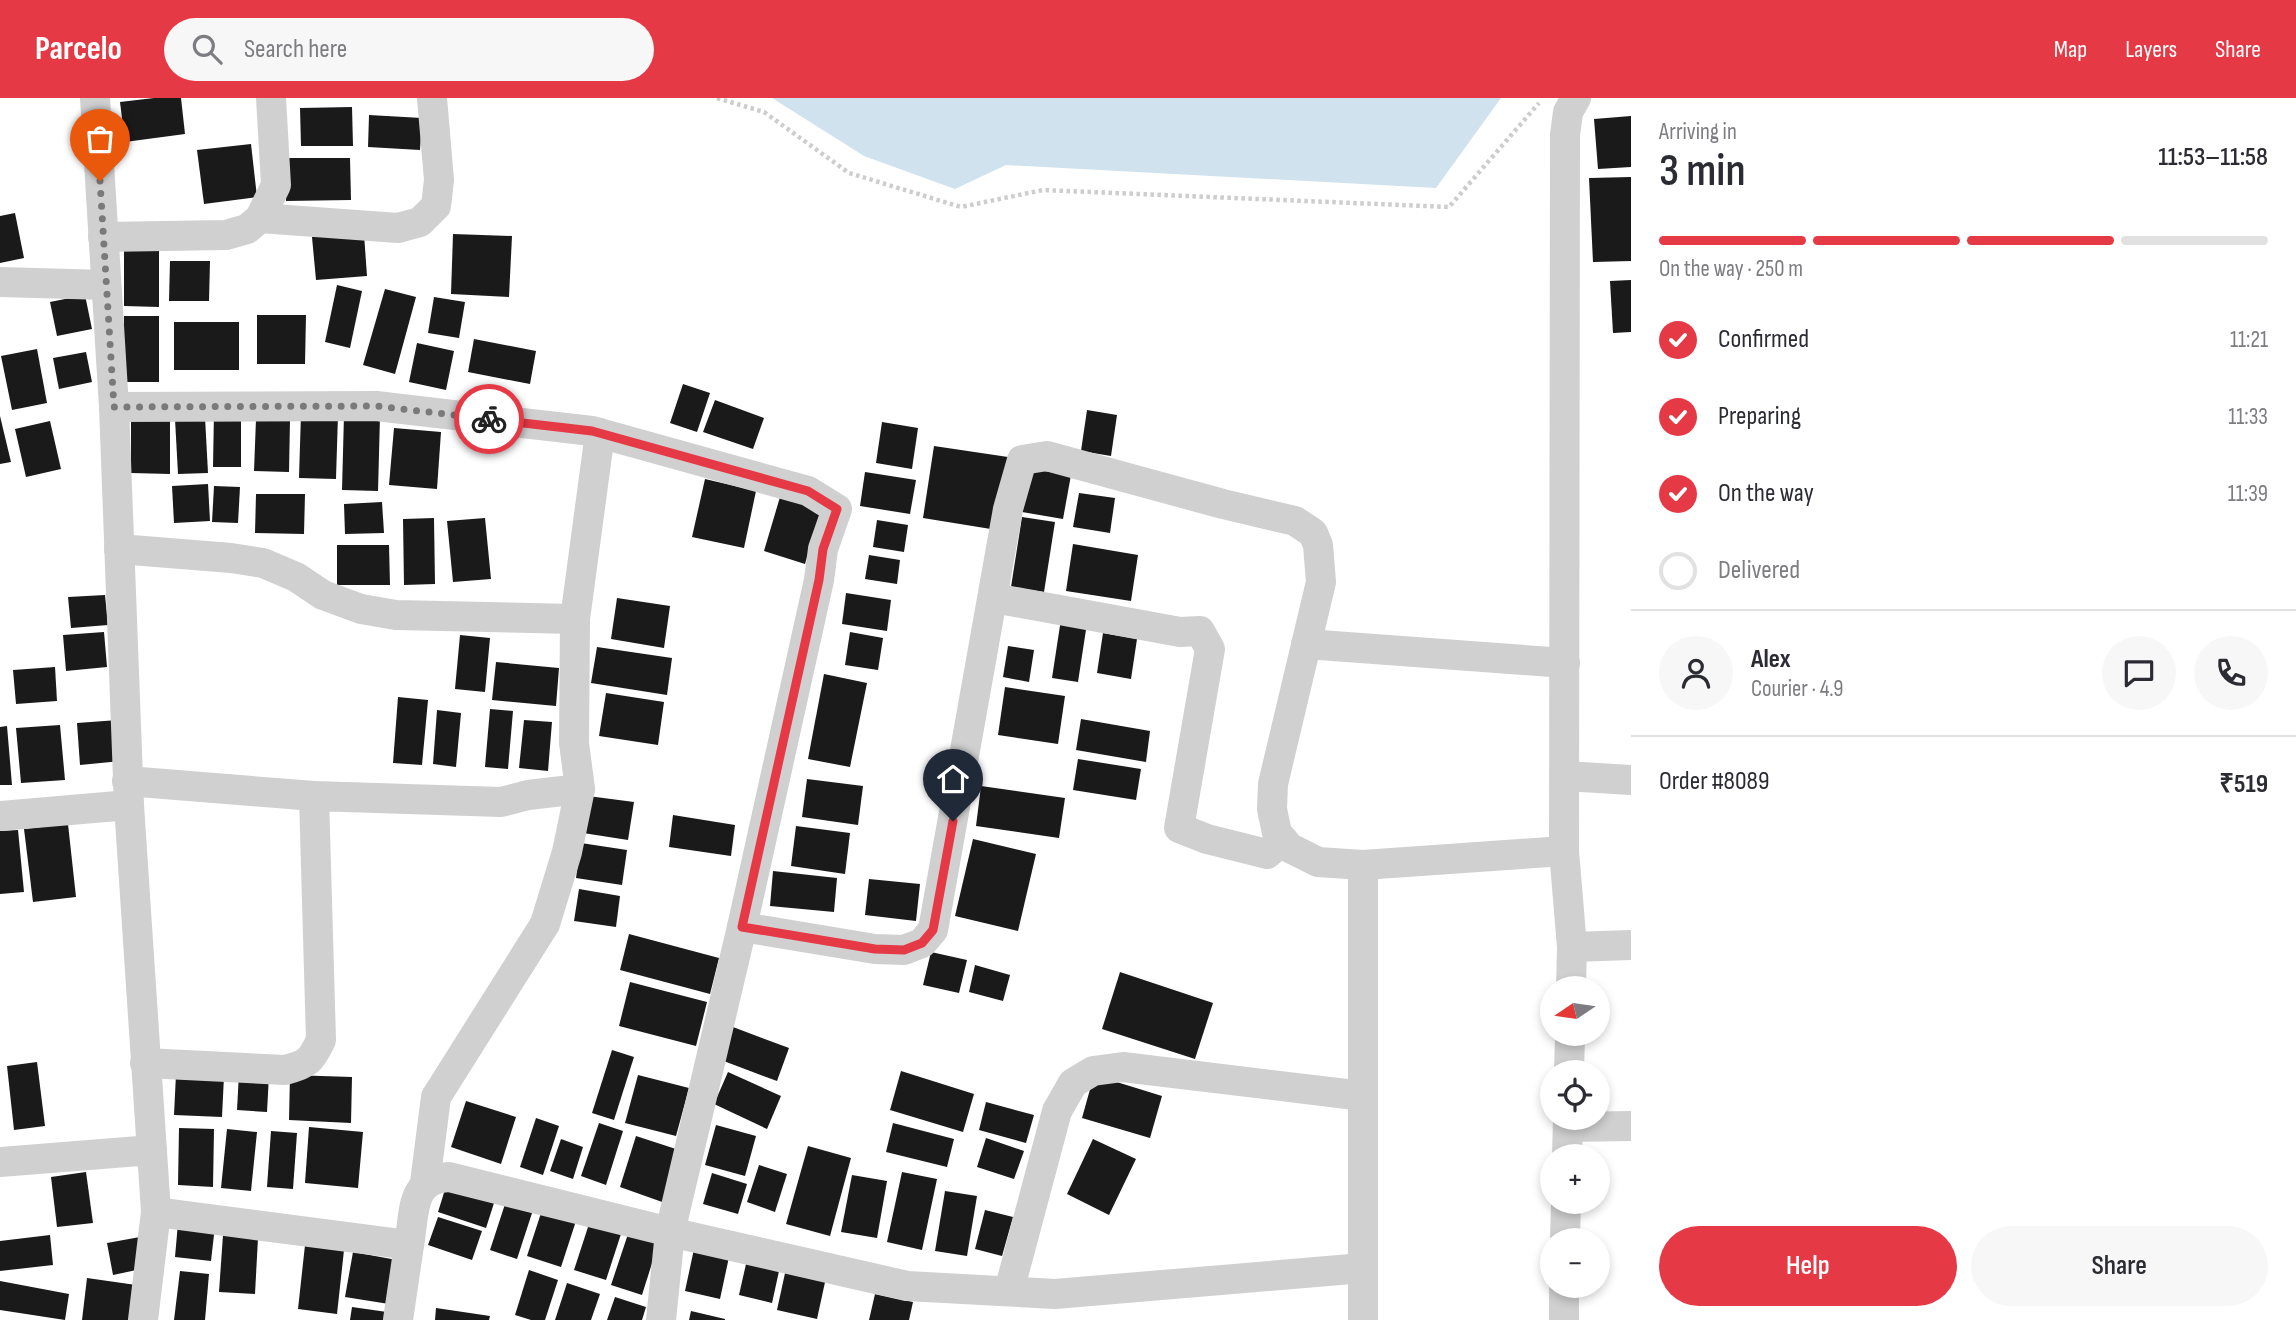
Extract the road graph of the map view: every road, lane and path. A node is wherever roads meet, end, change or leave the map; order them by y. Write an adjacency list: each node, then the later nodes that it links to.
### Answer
1 (95, 98): 8 (street)
2 (271, 98): 7 (street)
3 (432, 98): 7 (street)
4 (717, 98): 5 (path)
5 (1543, 98)
6 (1576, 98): 17 (street)
7 (260, 218): 8 (street)
8 (103, 237): 10 (street)
9 (0, 282): 10 (street)
10 (106, 285): 11 (street)
11 (114, 407): 12 (street); 13 (street)
12 (600, 433): 15 (street); 27 (street)
13 (119, 549): 15 (street); 21 (street)
14 (994, 598): 16 (street); 24 (street); 27 (street)
15 (575, 619): 20 (street)
16 (1306, 644): 17 (street); 24 (street)
17 (1565, 663): 18 (street)
18 (1565, 776): 19 (street); 25 (street)
19 (1631, 779)
20 (580, 789): 22 (street); 37 (street)
21 (128, 793): 22 (street); 23 (street); 31 (street)
22 (314, 796): 31 (street)
23 (0, 816)
24 (1283, 841): 26 (street)
25 (1564, 852): 26 (street); 29 (street)
26 (1363, 865): 32 (street)
27 (742, 927): 39 (street)
28 (1631, 945): 29 (street)
29 (1572, 947): 30 (street)
30 (1572, 976)
31 (145, 1063): 35 (street)
32 (1363, 1096): 41 (street); 42 (street)
33 (1610, 1125): 34 (street)
34 (1631, 1126)
35 (152, 1150): 36 (street); 38 (street)
36 (0, 1162)
37 (425, 1183): 39 (street); 40 (street)
38 (156, 1212): 40 (street); 44 (street)
39 (670, 1232): 42 (street); 46 (street)
40 (409, 1245): 45 (street)
41 (1363, 1268): 42 (street); 47 (street)
42 (1009, 1291)
43 (1564, 1298): 48 (street)
44 (143, 1320)
45 (398, 1320)
46 (661, 1320)
47 (1363, 1320)
48 (1563, 1320)

